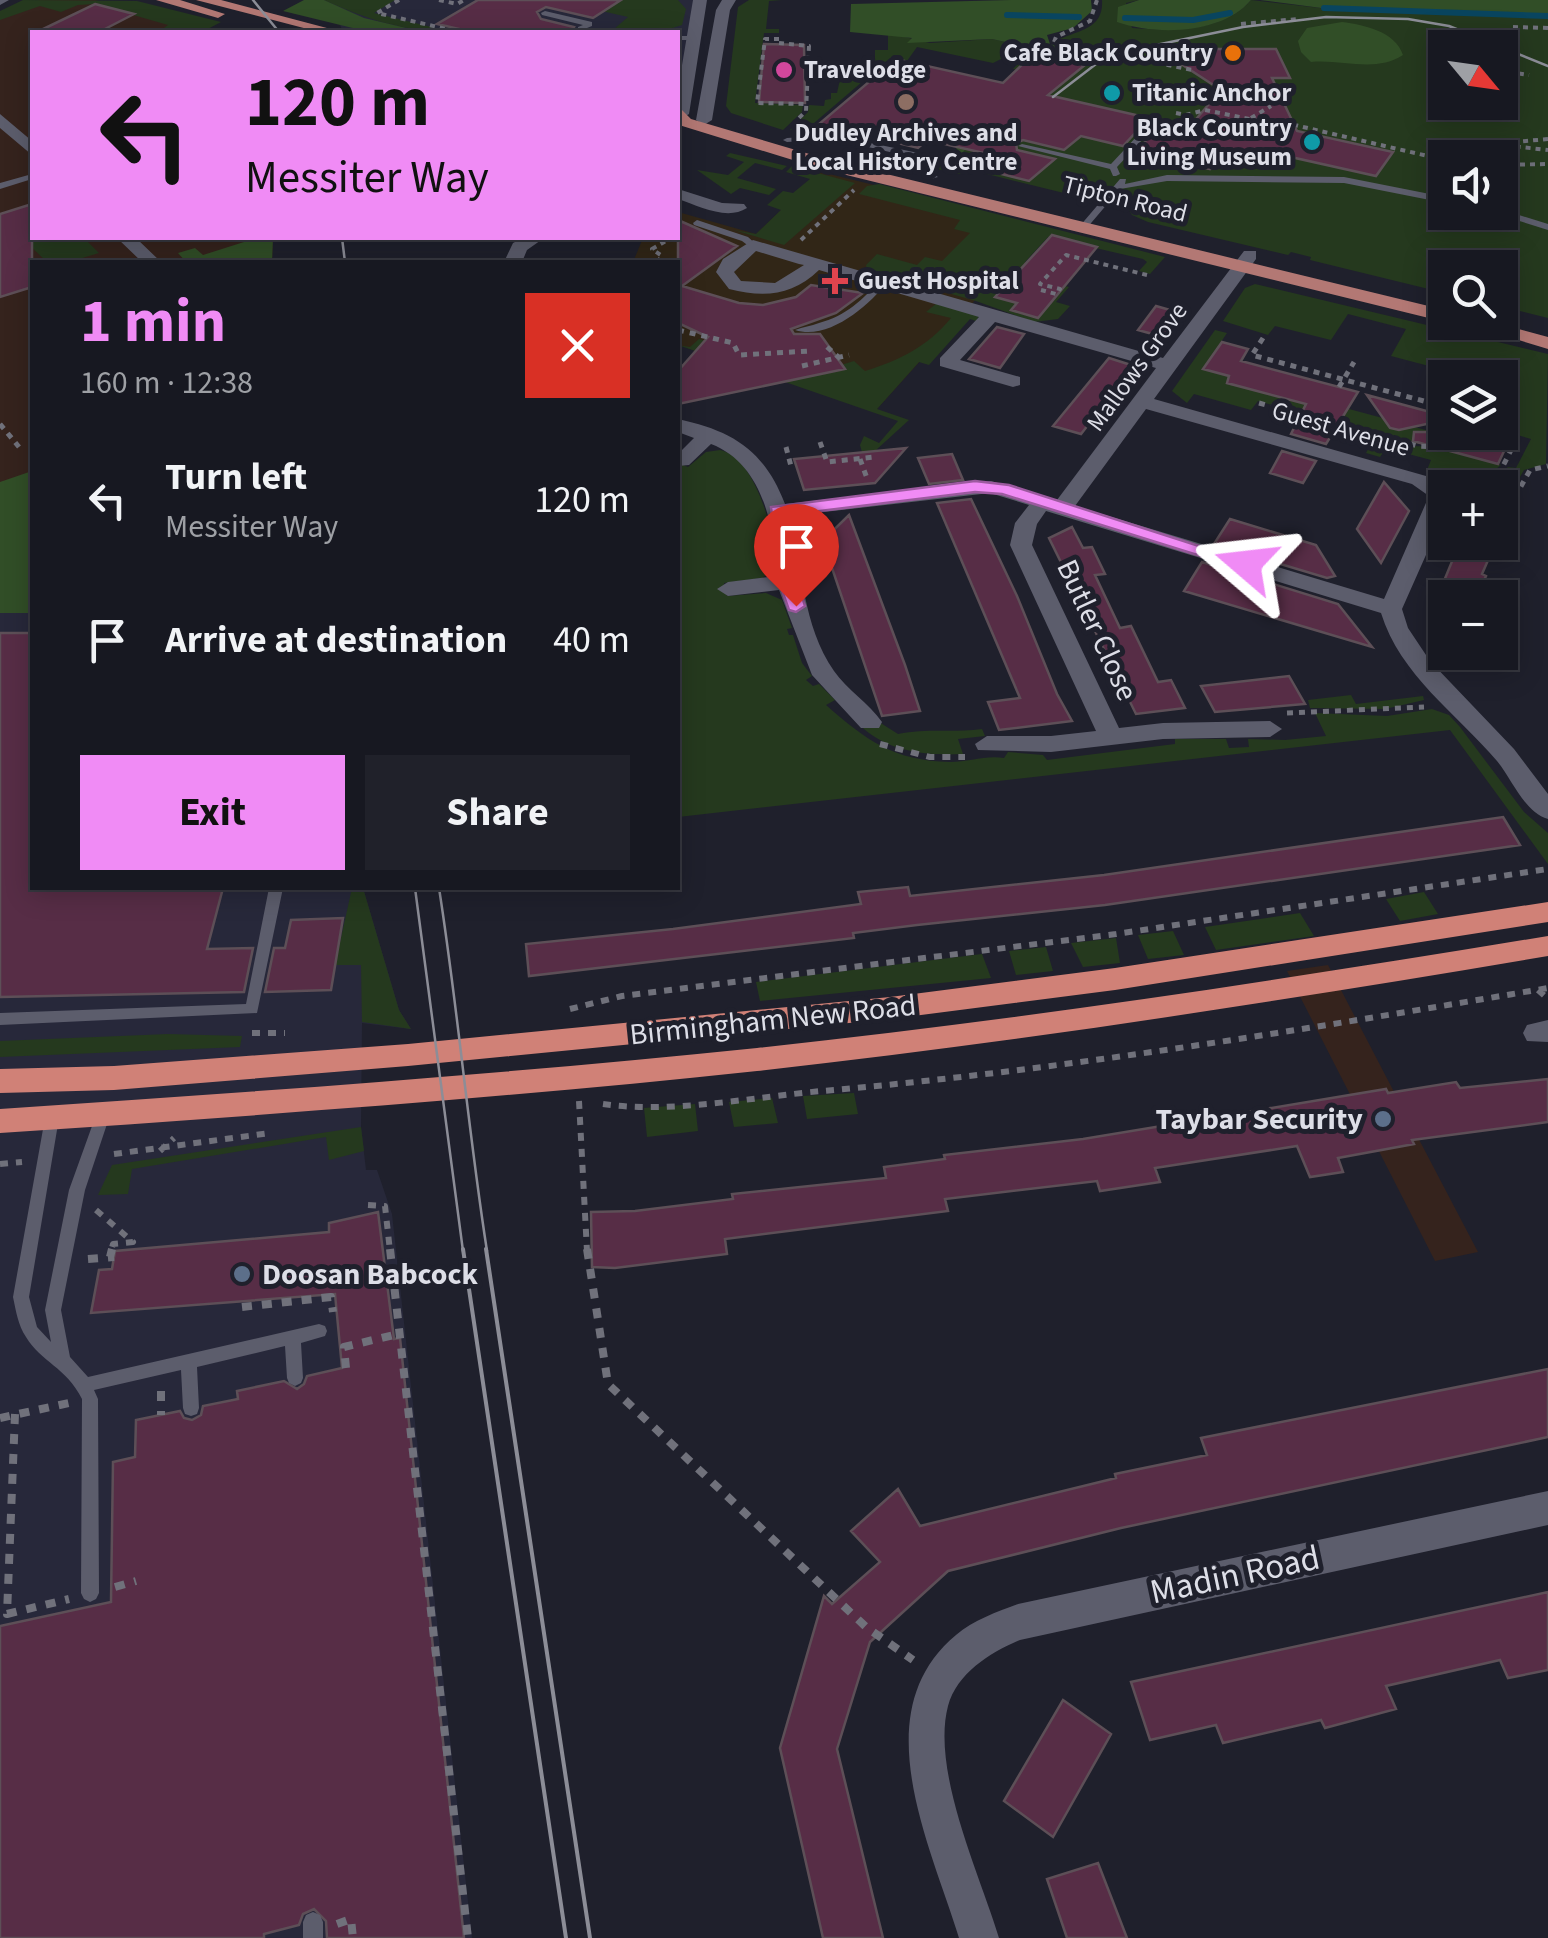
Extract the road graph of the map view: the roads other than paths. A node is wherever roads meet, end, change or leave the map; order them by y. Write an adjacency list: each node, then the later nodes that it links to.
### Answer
1 (162, 0): 4 (main road)
2 (700, 0): 10 (street)
3 (729, 0): 11 (street)
4 (212, 6): 6 (main road); 7 (main road)
5 (545, 13): 8 (lane)
6 (286, 30)
7 (326, 30)
8 (585, 30)
9 (680, 38): 10 (lane)
10 (695, 38): 12 (street)
11 (712, 70): 12 (street); 15 (street)
12 (686, 75): 13 (street)
13 (680, 115)
14 (0, 119): 20 (street)
15 (704, 120): 16 (main road, Tipton Road); 29 (main road, Tipton Road)
16 (680, 122)
17 (680, 122): 29 (main road, Tipton Road)
18 (1155, 122): 21 (lane)
19 (1022, 146): 21 (lane)
20 (30, 148)
21 (1114, 167): 24 (lane)
22 (30, 178): 23 (lane)
23 (0, 186)
24 (1121, 187): 26 (lane); 29 (lane)
25 (680, 195): 27 (street)
26 (1428, 197)
27 (738, 208)
28 (1518, 218): 31 (lane)
29 (1087, 222): 37 (main road, Tipton Road)
30 (698, 223): 34 (lane)
31 (1548, 227)
32 (128, 240): 35 (street)
33 (530, 240): 36 (street)
34 (753, 246): 38 (street); 38 (street)
35 (150, 260)
36 (515, 260)
37 (1246, 260): 40 (main road, Tipton Road); 41 (main road, Tipton Road); 47 (street, Mallows Grove)
38 (816, 262): 39 (street)
39 (884, 281): 42 (street); 45 (lane)
40 (1428, 300)
41 (1428, 311)
42 (992, 315): 47 (street); 48 (street)
43 (1519, 329): 44 (main road); 46 (main road)
44 (1548, 329)
45 (800, 330)
46 (1548, 343)
47 (1168, 366): 49 (street, Mallows Grove)
48 (1013, 381)
49 (1144, 402): 53 (street, Mallows Grove); 57 (street, Guest Avenue)
50 (680, 427): 51 (street)
51 (708, 435): 52 (street); 54 (street)
52 (682, 460)
53 (1053, 504): 54 (street); 57 (street); 60 (street, Butler Close)
54 (777, 511): 55 (street)
55 (788, 582): 56 (street); 59 (street)
56 (728, 589)
57 (1391, 609): 62 (street)
58 (1270, 730): 60 (street, Butler Close)
59 (870, 731)
60 (1110, 735): 61 (street, Butler Close)
61 (995, 743)
62 (1548, 810)
63 (276, 890): 66 (lane)
64 (1548, 912): 67 (highway, Birmingham New Road)
65 (1548, 946): 70 (highway, Birmingham New Road)
66 (0, 1019)
67 (114, 1078): 68 (highway, Birmingham New Road); 70 (highway)
68 (54, 1080): 69 (highway, Birmingham New Road); 71 (highway)
69 (0, 1081)
70 (103, 1116): 71 (highway, Birmingham New Road); 75 (lane)
71 (52, 1118): 72 (highway, Birmingham New Road); 75 (lane)
72 (0, 1121)
73 (319, 1332): 74 (lane)
74 (292, 1337): 76 (lane); 77 (lane)
75 (62, 1357): 78 (lane)
76 (190, 1361): 78 (lane); 79 (lane)
77 (295, 1378)
78 (85, 1385): 81 (lane)
79 (192, 1408)
80 (1548, 1508): 82 (street, Madin Road)
81 (90, 1593)
82 (980, 1938)

